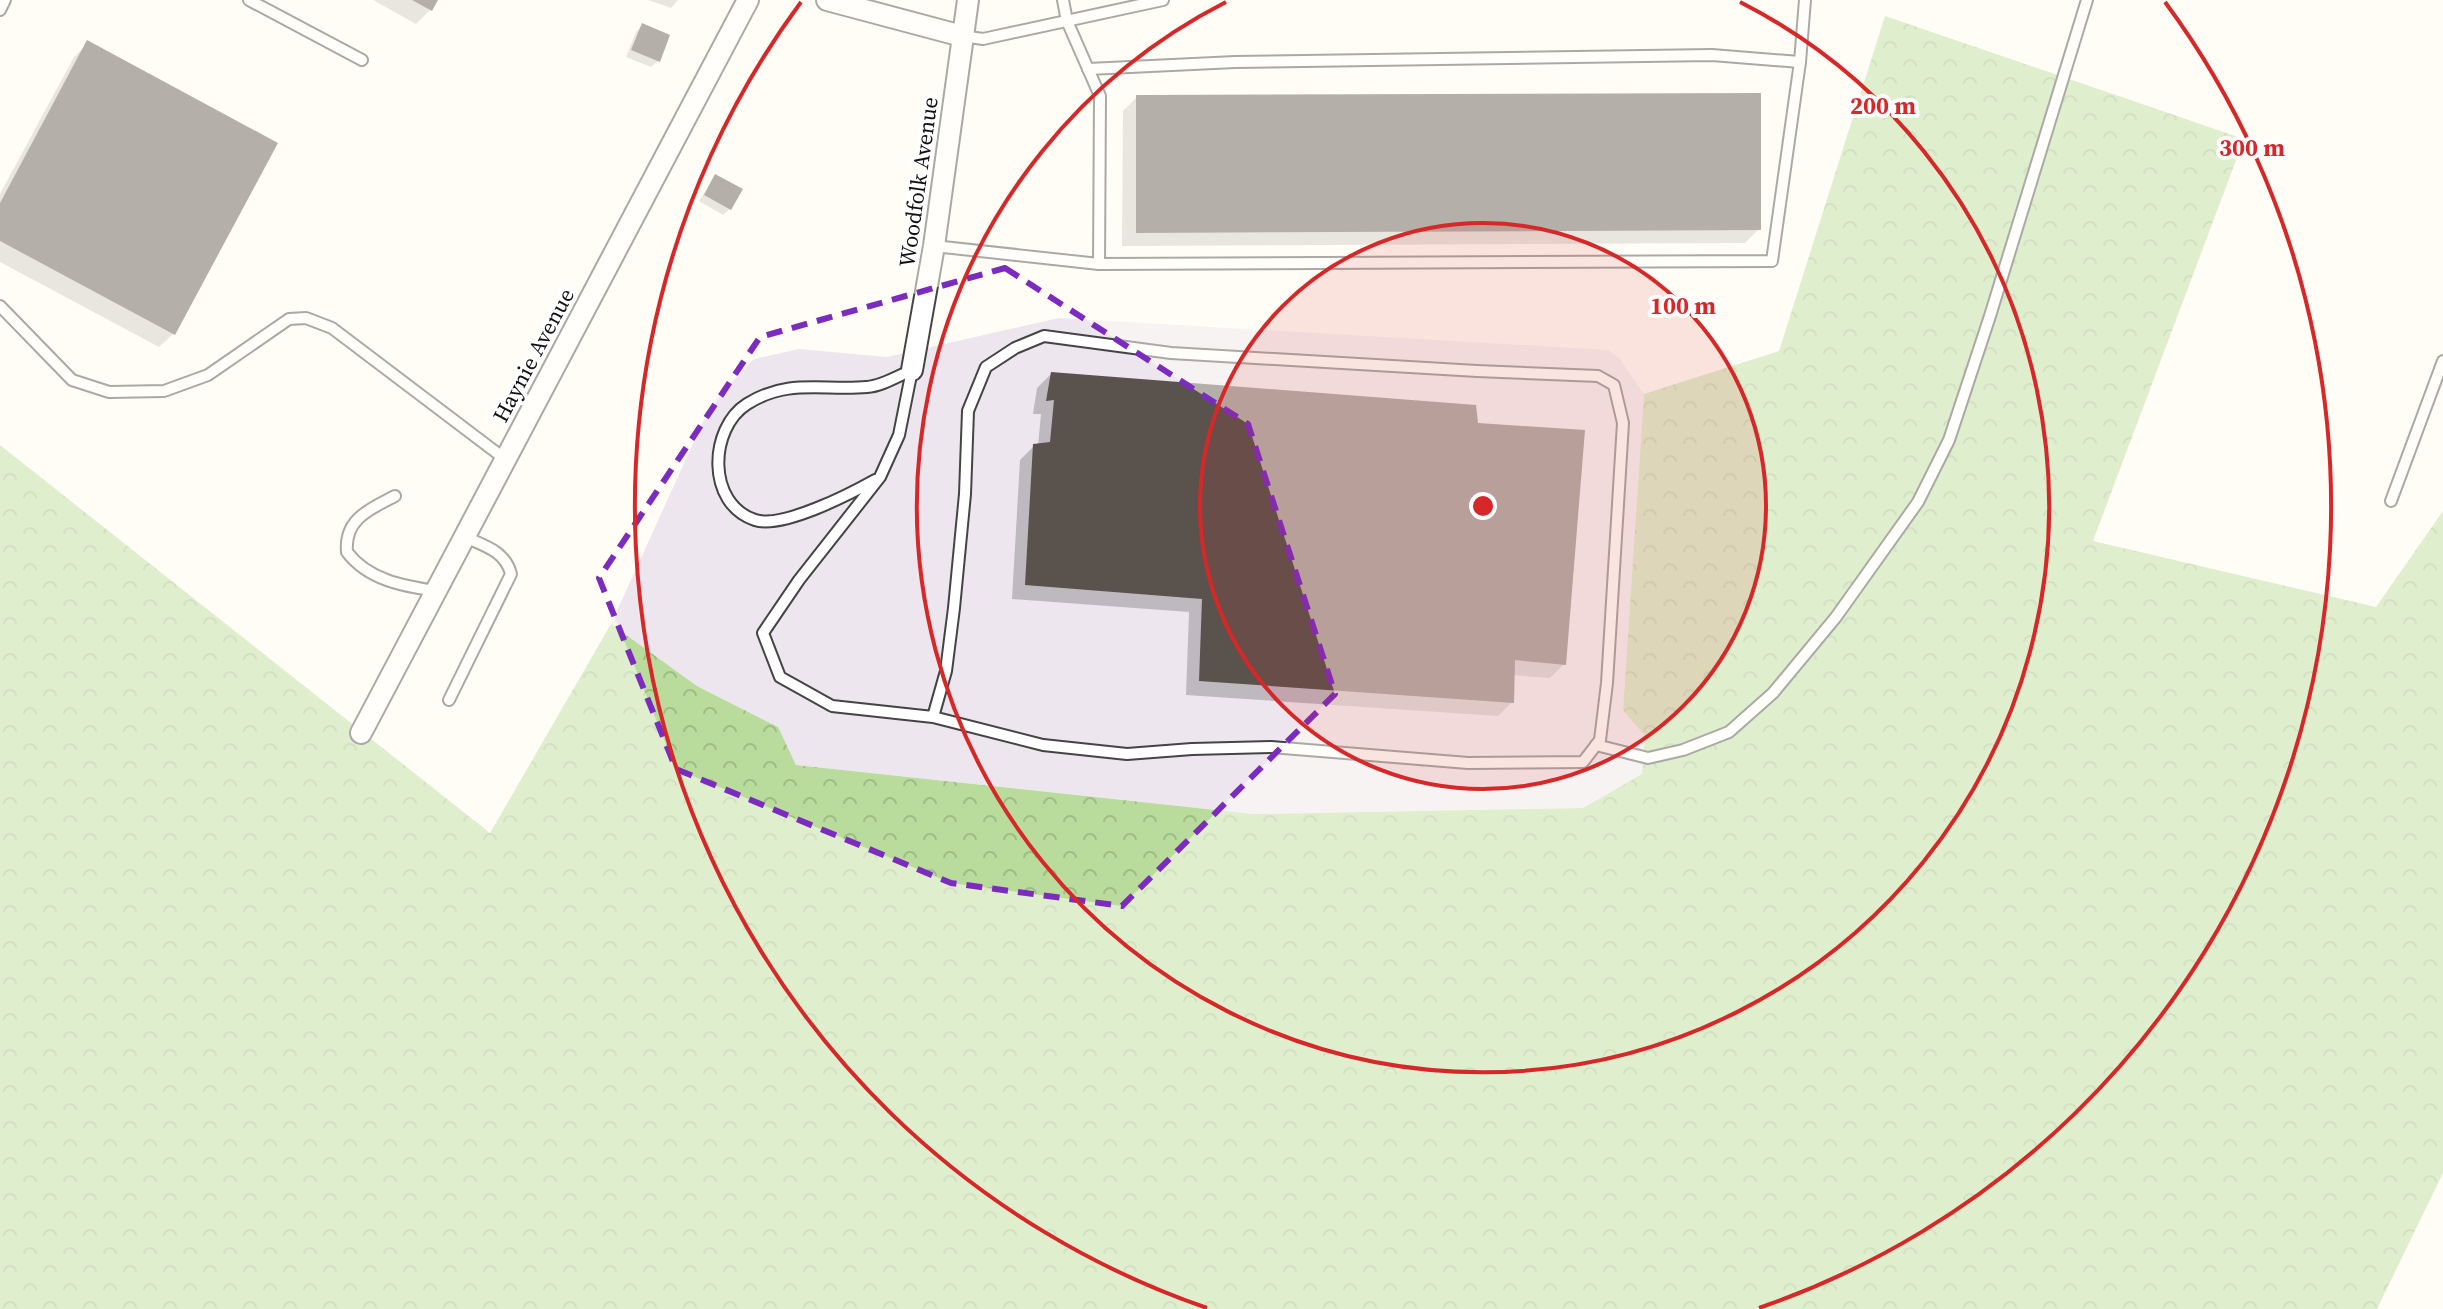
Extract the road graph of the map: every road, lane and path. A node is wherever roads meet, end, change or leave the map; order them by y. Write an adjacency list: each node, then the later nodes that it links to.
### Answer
1 (5, 0): 10 (lane)
2 (249, 0): 13 (lane)
3 (748, 0): 21 (street, Haynie Avenue)
4 (827, 0): 12 (street)
5 (968, 0): 12 (street, Woodfolk Avenue)
6 (1063, 0): 11 (lane)
7 (1163, 0): 11 (lane)
8 (1805, 0): 14 (lane)
9 (2087, 0): 30 (lane)
10 (0, 10)
11 (1067, 21): 12 (lane); 15 (lane)
12 (962, 36): 16 (street, Woodfolk Avenue)
13 (362, 60)
14 (1800, 62): 15 (lane); 17 (lane)
15 (1088, 69): 17 (lane)
16 (934, 246): 17 (lane); 20 (street, Woodfolk Avenue)
17 (1099, 264)
18 (0, 306): 21 (lane)
19 (2443, 361): 24 (lane)
20 (912, 370): 22 (lane); 22 (lane)
21 (505, 459): 25 (street, Haynie Avenue)
22 (880, 477): 28 (lane)
23 (395, 496): 26 (lane)
24 (2391, 501)
25 (465, 537): 26 (street, Haynie Avenue); 27 (lane)
26 (436, 591): 29 (street, Haynie Avenue)
27 (449, 700)
28 (933, 717): 30 (lane); 30 (lane)
29 (361, 733)
30 (1596, 745)

